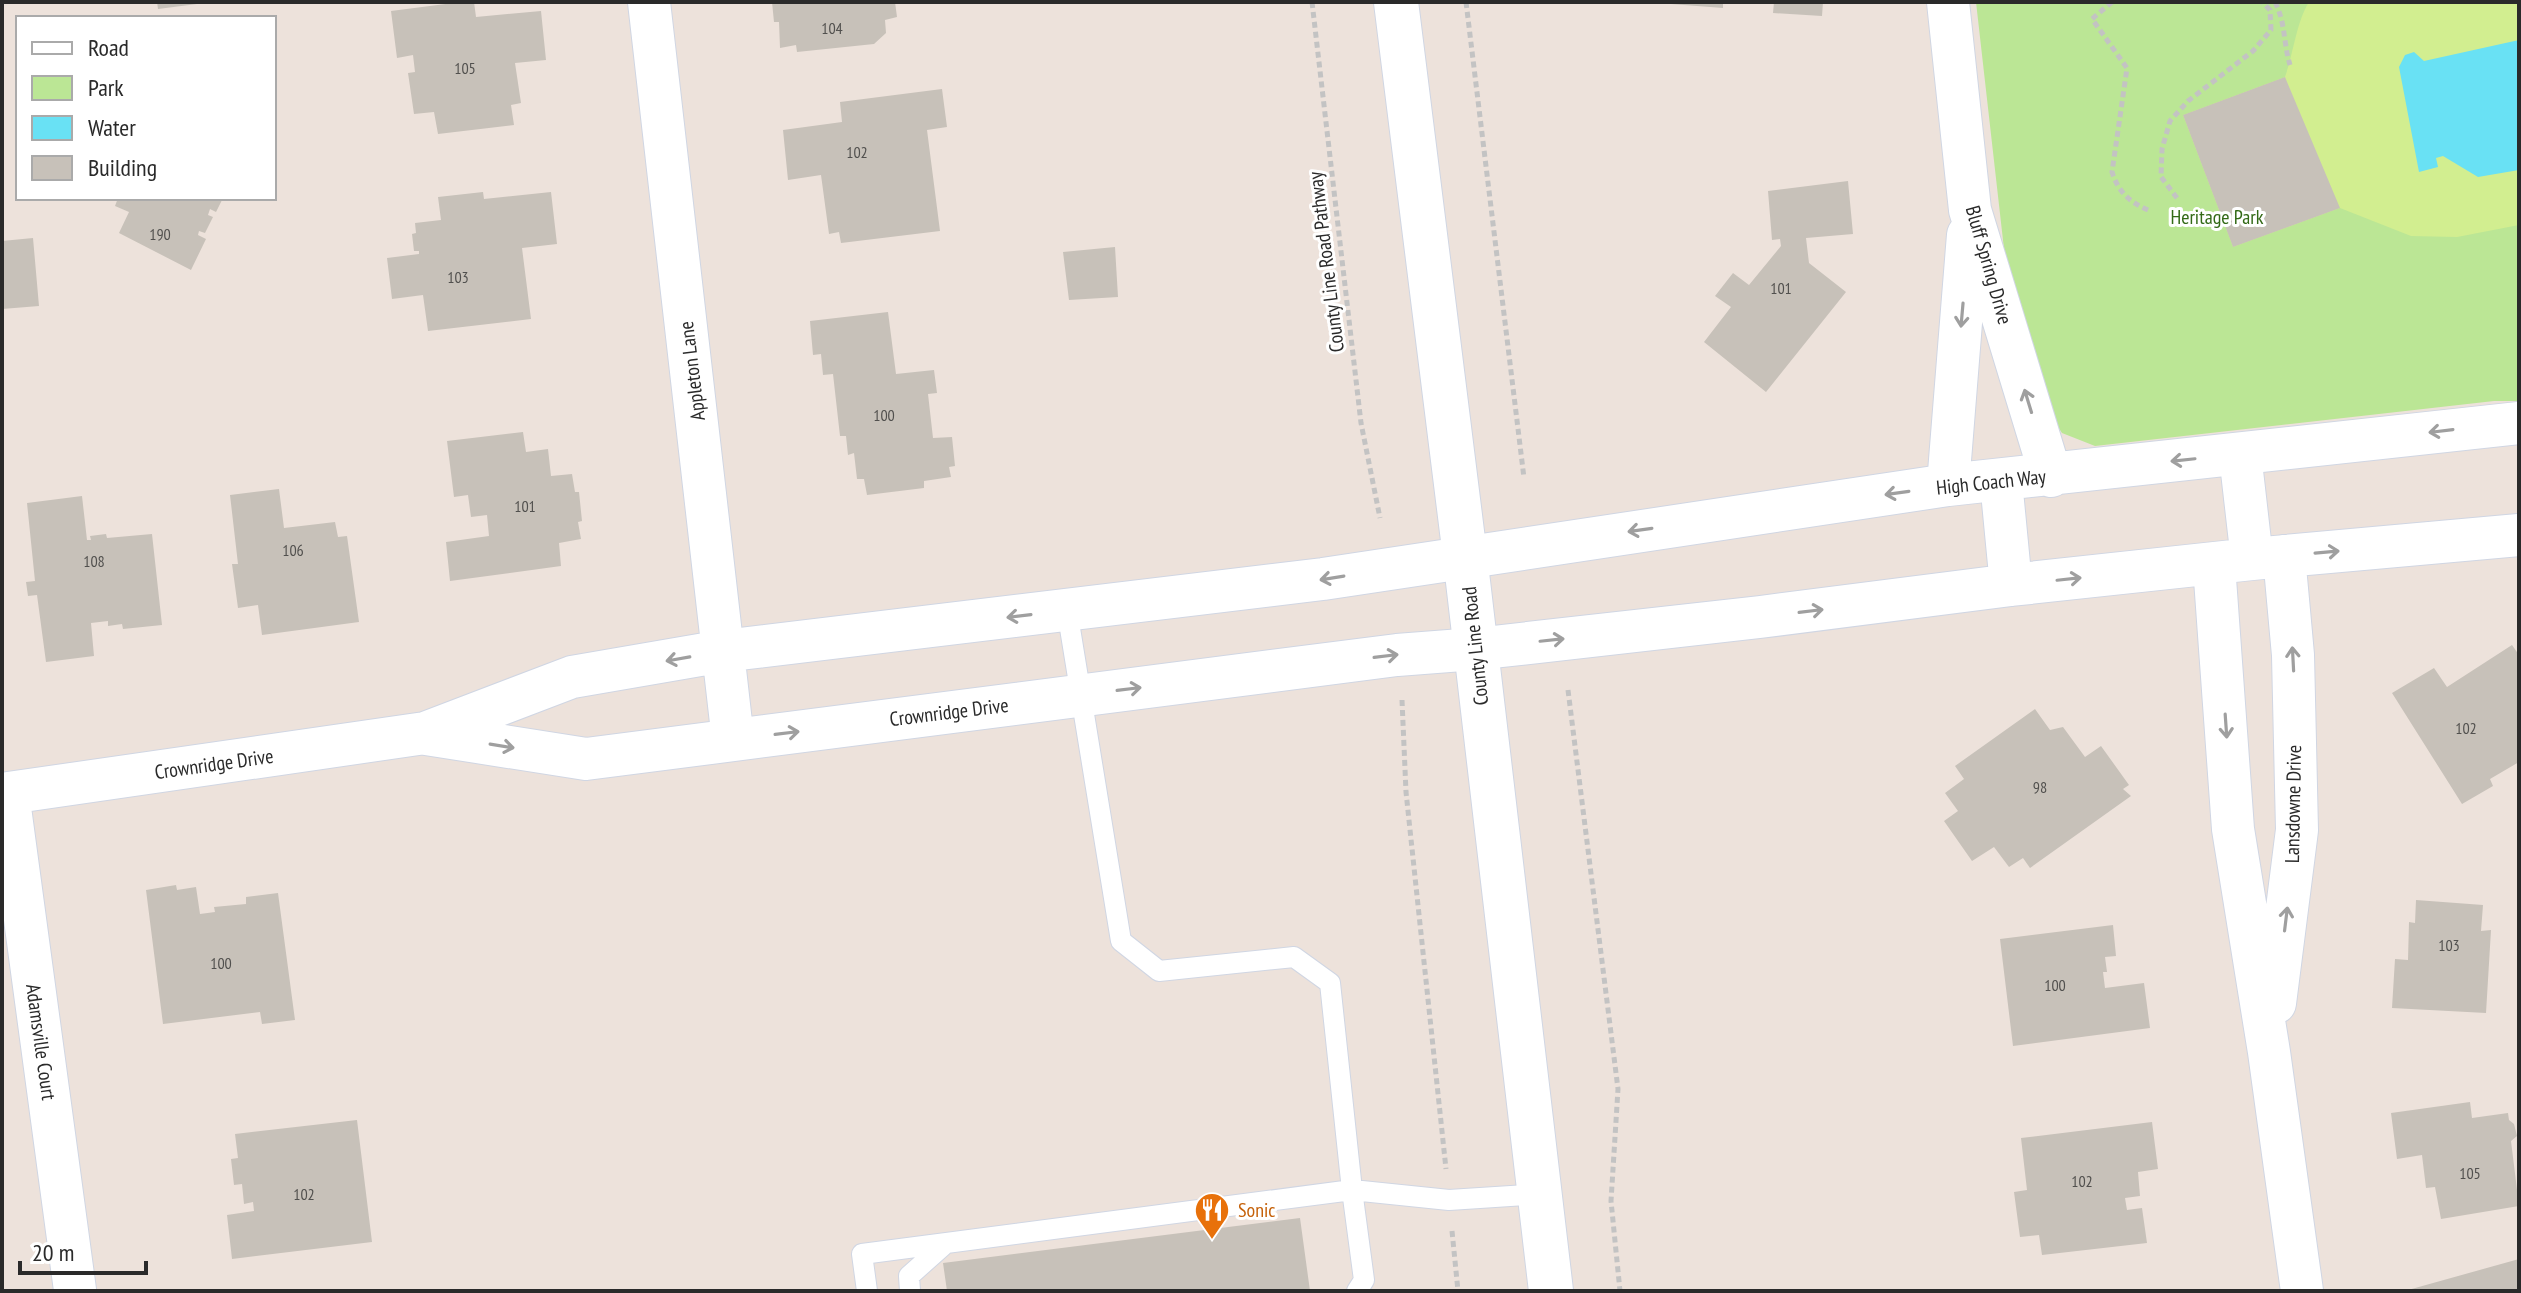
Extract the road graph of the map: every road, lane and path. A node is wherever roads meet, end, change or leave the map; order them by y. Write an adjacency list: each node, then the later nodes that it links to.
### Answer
1 (649, 2): 26 (street, Appleton Lane)
2 (1312, 2): 19 (path, County Line Road Pathway)
3 (1396, 2): 21 (main road, County Line Road)
4 (1466, 2): 16 (path)
5 (1948, 2): 11 (street, Bluff Spring Drive)
6 (2112, 2): 12 (path)
7 (2262, 2): 10 (path)
8 (2275, 2): 9 (path)
9 (2290, 65)
10 (2177, 198)
11 (1970, 210): 15 (street, Bluff Spring Drive, one-way to 11); 18 (street, one-way to 18)
12 (2148, 210)
13 (2519, 423): 14 (street, High Coach Way, one-way to 14)
14 (2240, 454): 15 (street, High Coach Way, one-way to 15); 22 (street)
15 (2051, 476): 17 (street, High Coach Way)
16 (1524, 478)
17 (2001, 481): 18 (street, High Coach Way); 23 (street)
18 (1948, 485): 21 (street, High Coach Way, one-way to 21)
19 (1380, 518)
20 (2519, 535): 22 (street, one-way to 20)
21 (1465, 556): 24 (street, Crownridge Drive, one-way to 24); 25 (main road, County Line Road)
22 (2250, 560): 23 (street, one-way to 22); 33 (street, Lansdowne Drive, one-way to 33); 33 (street, Lansdowne Drive, one-way to 22)
23 (2011, 585): 25 (street, one-way to 23)
24 (1067, 610): 26 (street, Crownridge Drive, one-way to 26); 28 (lane)
25 (1475, 649): 28 (street, Crownridge Drive, one-way to 25); 35 (main road, County Line Road)
26 (723, 651): 30 (street, Crownridge Drive, one-way to 30); 31 (street, Appleton Lane)
27 (1568, 690): 44 (path)
28 (1081, 695): 31 (street, Crownridge Drive, one-way to 28); 34 (lane)
29 (1402, 700): 36 (path)
30 (425, 733): 31 (street, Crownridge Drive, one-way to 31); 32 (street, Crownridge Drive)
31 (733, 740)
32 (5, 794): 38 (street, Adamsville Court)
33 (2269, 1052): 45 (street, Lansdowne Drive)
34 (1352, 1190): 36 (lane); 37 (lane); 41 (lane)
35 (1540, 1194): 36 (lane); 43 (main road, County Line Road)
36 (1449, 1200): 42 (path)
37 (946, 1243): 39 (lane); 40 (lane)
38 (75, 1290)
39 (867, 1291)
40 (910, 1291)
41 (1357, 1291)
42 (1458, 1291)
43 (1551, 1291)
44 (1620, 1291)
45 (2302, 1291)

